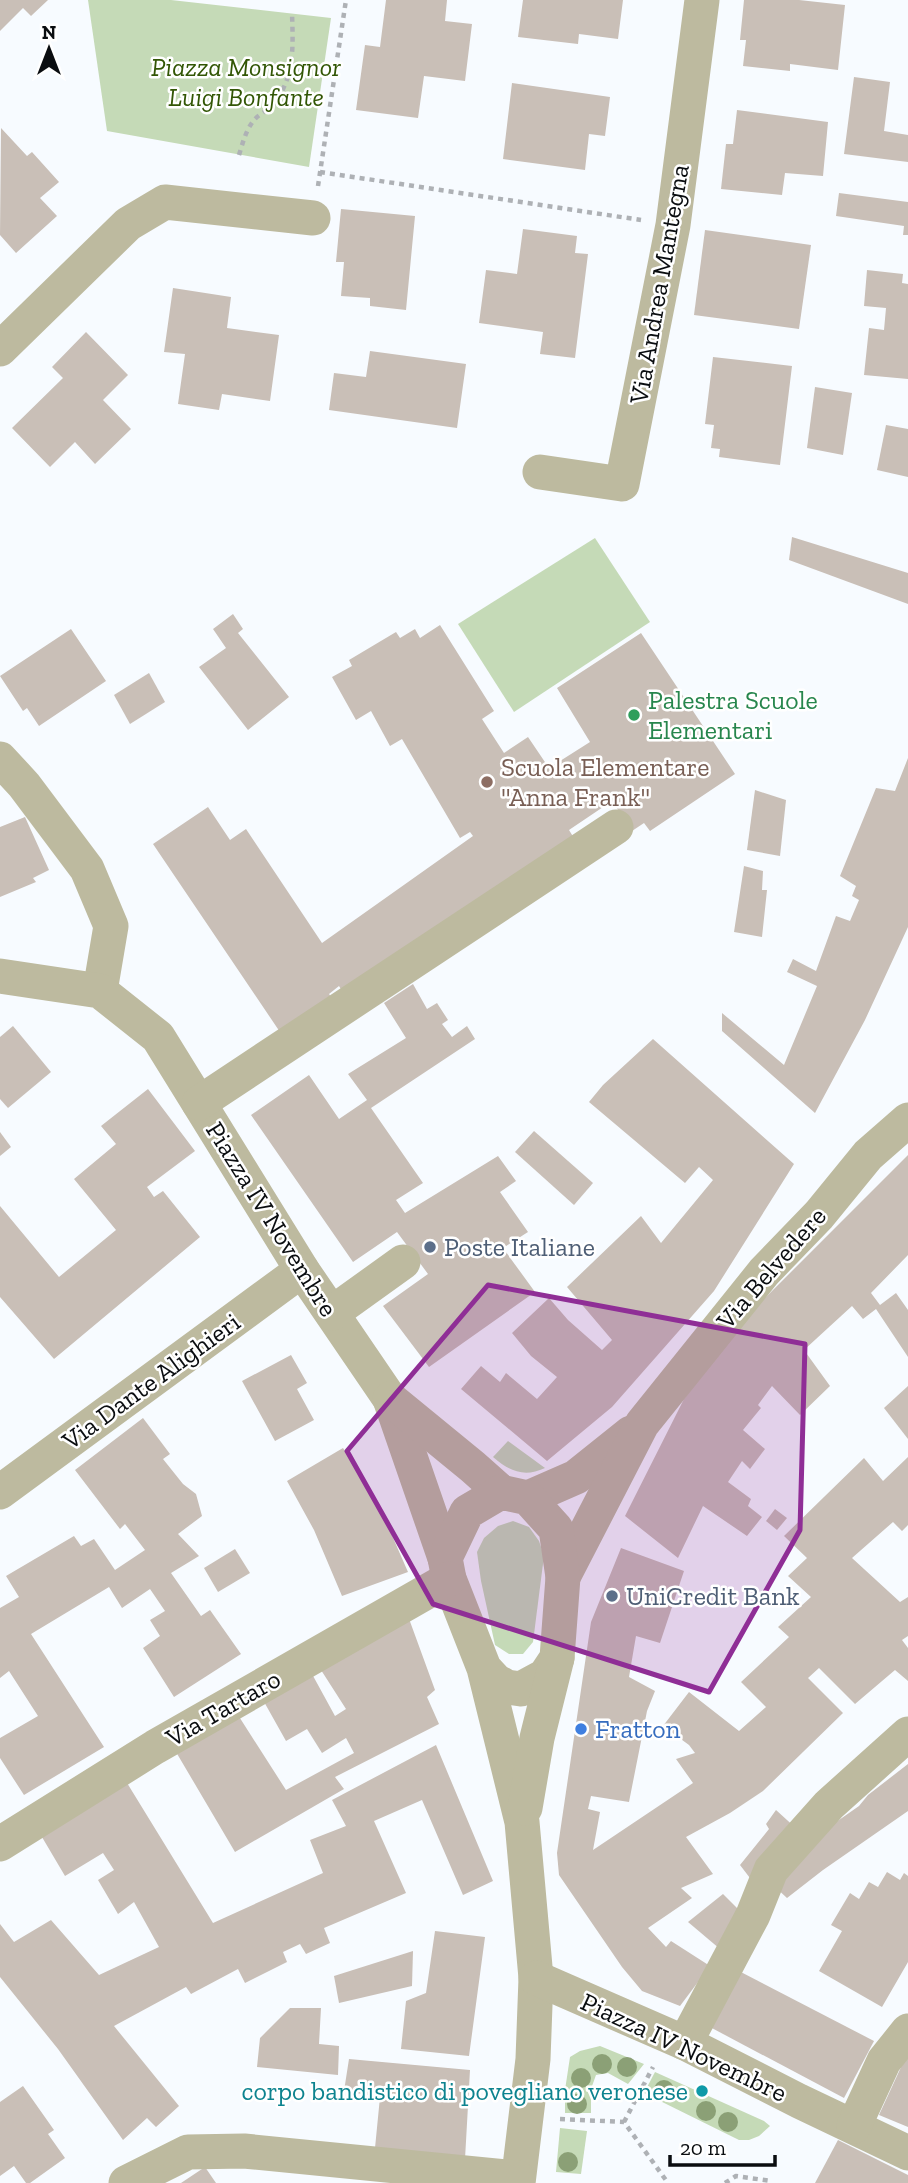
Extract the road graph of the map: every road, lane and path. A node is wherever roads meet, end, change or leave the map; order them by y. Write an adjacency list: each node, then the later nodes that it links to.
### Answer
1 (346, 0): 5 (path)
2 (702, 0): 7 (street, Via Andrea Mantegna)
3 (292, 13): 4 (path)
4 (239, 155)
5 (320, 172): 6 (path); 7 (path)
6 (313, 218): 8 (street)
7 (673, 225): 9 (street, Via Andrea Mantegna)
8 (0, 349)
9 (540, 472)
10 (0, 759): 13 (street)
11 (616, 827): 14 (street)
12 (0, 976): 13 (street)
13 (100, 991): 14 (street, Piazza IV Novembre)
14 (199, 1103): 17 (street, Piazza IV Novembre)
15 (908, 1120): 20 (street, Via Belvedere)
16 (403, 1262): 18 (street)
17 (302, 1270): 18 (street, Piazza IV Novembre); 21 (street, Via Dante Alighieri)
18 (332, 1314): 19 (street, Piazza IV Novembre)
19 (390, 1399): 22 (street, Piazza IV Novembre); 23 (street, Piazza IV Novembre)
20 (642, 1424): 22 (street, Via Belvedere); 24 (street, Via Belvedere)
21 (0, 1492)
22 (514, 1495): 23 (street); 24 (street, Piazza IV Novembre)
23 (447, 1568): 26 (street, Piazza IV Novembre); 29 (street, Via Tartaro)
24 (563, 1577): 25 (street, Piazza IV Novembre)
25 (557, 1658): 26 (street); 28 (street, Piazza IV Novembre)
26 (484, 1668): 28 (street, Piazza IV Novembre)
27 (908, 1734): 32 (street)
28 (522, 1822): 30 (street, Piazza IV Novembre)
29 (0, 1844)
30 (536, 1978): 32 (street, Piazza IV Novembre); 37 (street, Piazza IV Novembre)
31 (908, 2031): 35 (street)
32 (671, 2051): 34 (path); 35 (street, Piazza IV Novembre)
33 (559, 2119): 34 (path)
34 (624, 2122): 40 (path)
35 (854, 2126): 36 (street, Piazza IV Novembre)
36 (908, 2153)
37 (518, 2180): 39 (street)
38 (771, 2181): 41 (path)
39 (130, 2182)
40 (668, 2183)
41 (725, 2183)

